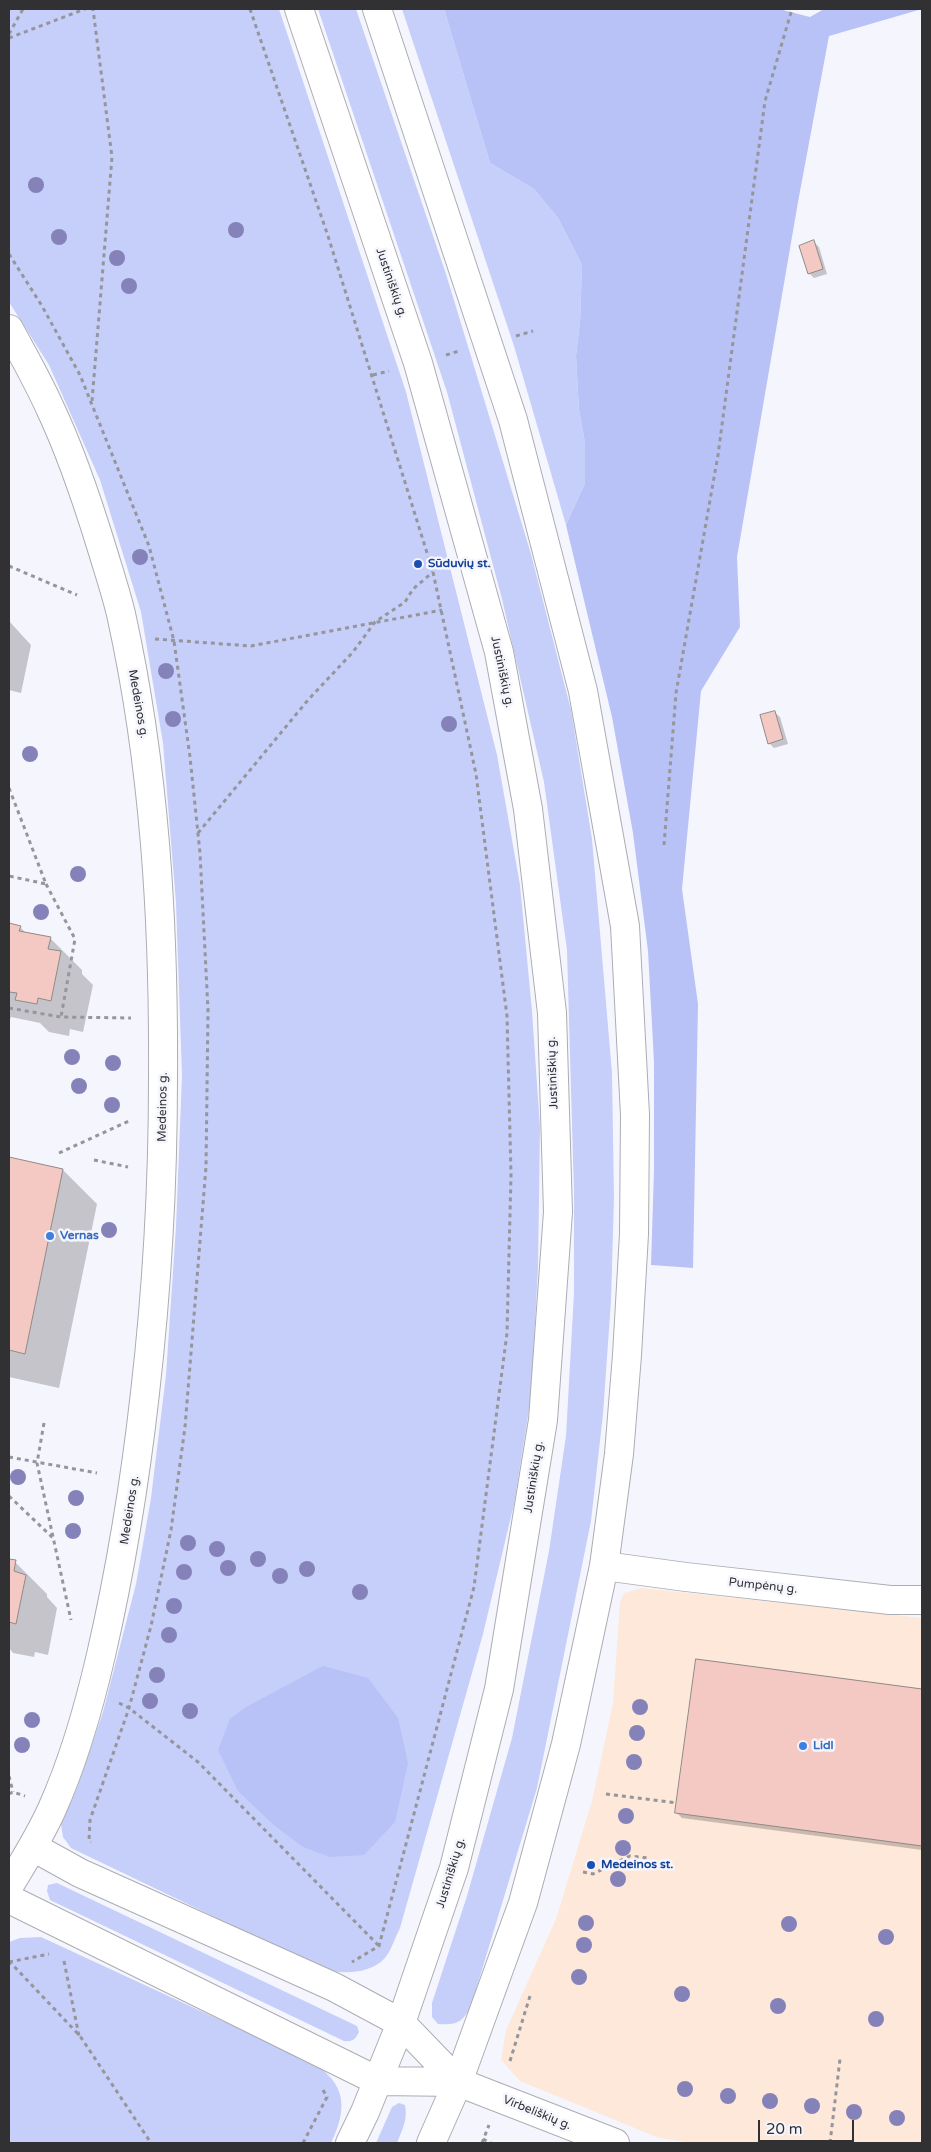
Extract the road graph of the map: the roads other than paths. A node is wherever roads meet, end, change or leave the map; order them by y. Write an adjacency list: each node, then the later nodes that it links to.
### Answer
1 (299, 9): 9 (main road, Justiniškių g.)
2 (377, 9): 4 (main road)
3 (9, 329): 6 (main road, Medeinos g.)
4 (604, 1566): 5 (main road, Pumpėnų g.); 11 (main road)
5 (922, 1600)
6 (33, 1847): 7 (main road, Medeinos g.); 9 (main road)
7 (9, 1886)
8 (9, 1899): 10 (main road)
9 (401, 2022): 10 (main road, Justiniškių g.); 11 (main road)
10 (378, 2081): 11 (main road); 12 (main road, Justiniškių g.)
11 (458, 2082): 13 (main road); 14 (main road, Virbeliškių g.)
12 (350, 2143)
13 (431, 2143)
14 (615, 2143)

